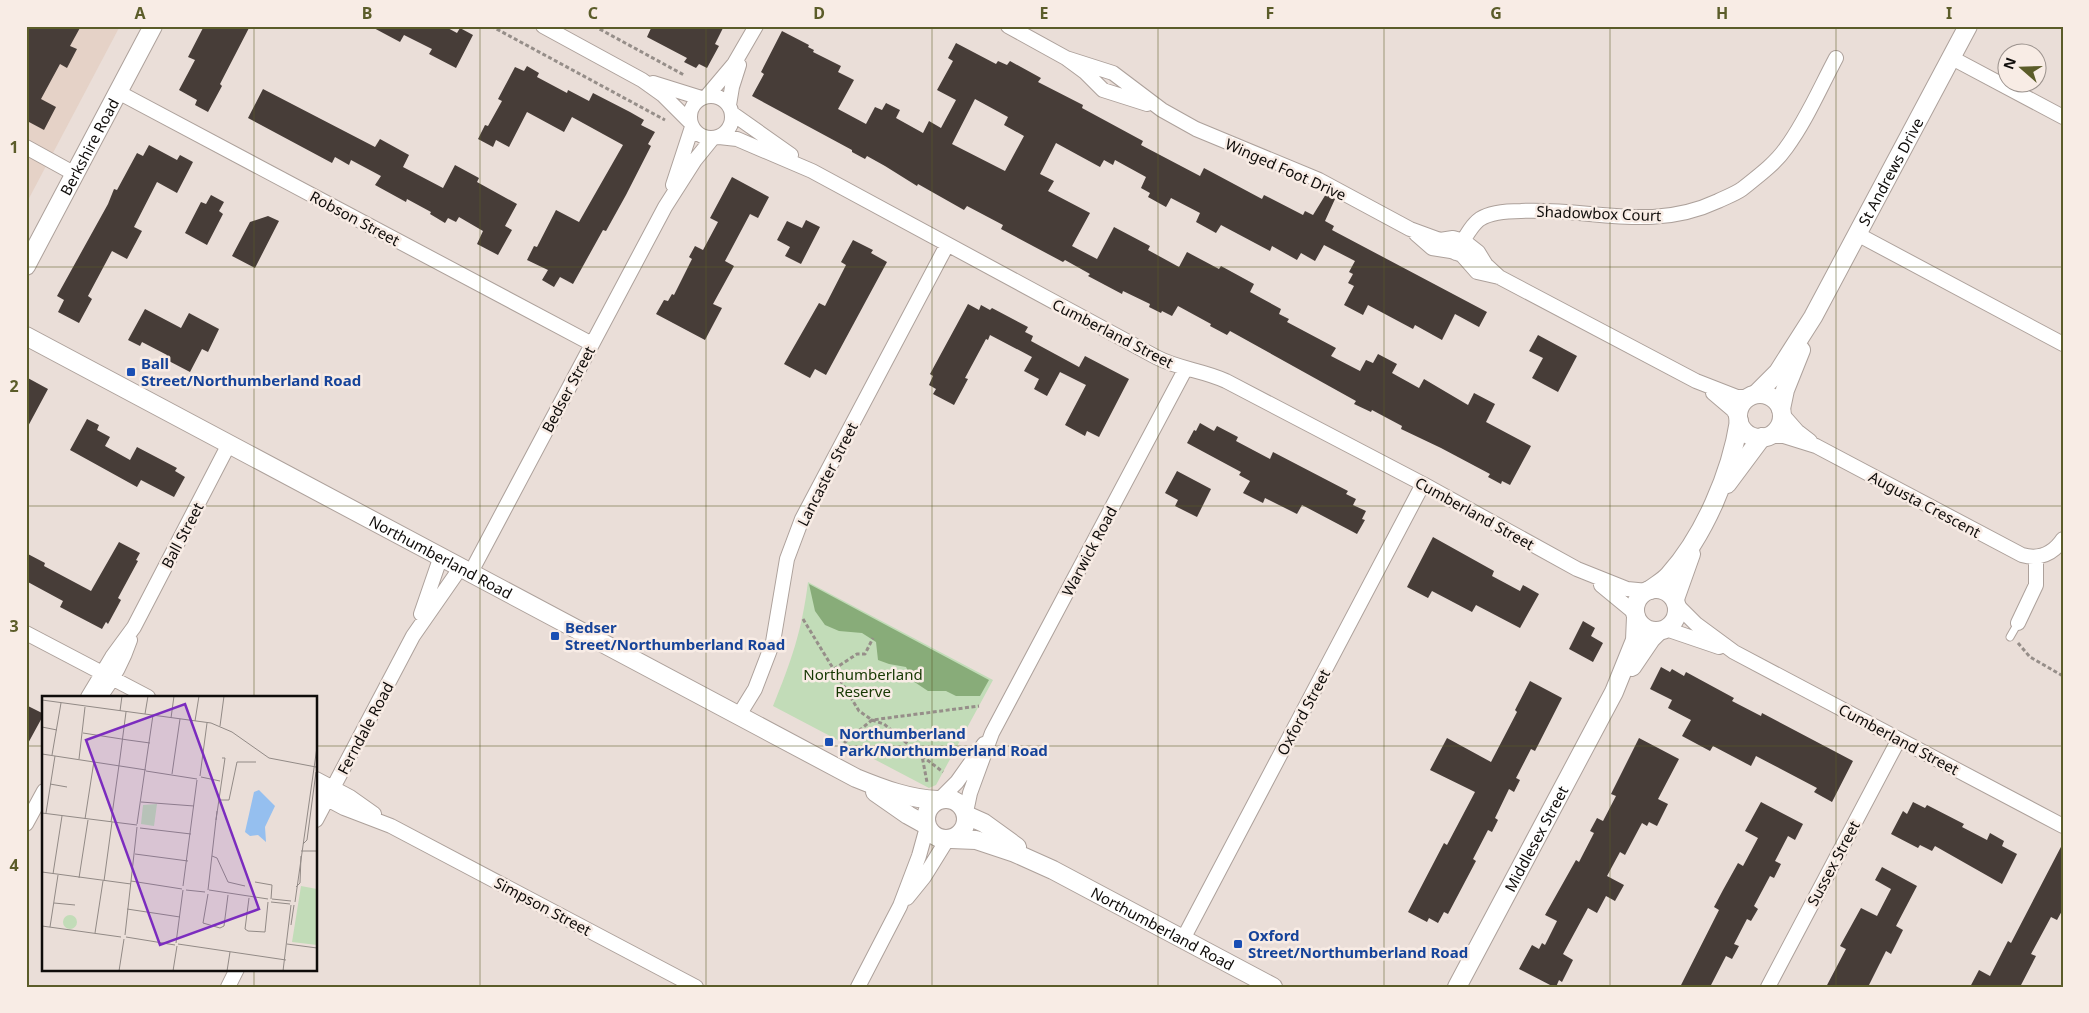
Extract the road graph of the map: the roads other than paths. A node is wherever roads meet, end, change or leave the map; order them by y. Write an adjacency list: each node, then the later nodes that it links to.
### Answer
1 (152, 26): 11 (street, Berkshire Road)
2 (543, 26): 10 (street)
3 (756, 26): 6 (street)
4 (1008, 26): 7 (street, Winged Foot Drive)
5 (1968, 26): 9 (street, St Andrews Drive)
6 (748, 41): 12 (street); 13 (street)
7 (1066, 58): 14 (street, Winged Foot Drive); 14 (street, Winged Foot Drive)
8 (1836, 58): 24 (street, Shadowbox Court)
9 (1952, 58): 15 (street); 22 (street, St Andrews Drive)
10 (642, 80): 12 (street); 16 (street)
11 (118, 92): 20 (street, Berkshire Road); 28 (street, Robson Street)
12 (704, 97): 13 (street); 16 (street)
13 (731, 109): 17 (street); 19 (street, Cumberland Street)
14 (1162, 110): 24 (street, Winged Foot Drive)
15 (2063, 117)
16 (691, 124): 17 (street); 21 (street, Bedser Street)
17 (715, 138): 19 (street, Cumberland Street); 21 (street, Bedser Street)
18 (26, 147): 20 (street)
19 (812, 171): 23 (street, Cumberland Street)
20 (75, 174): 25 (street, Berkshire Road)
21 (665, 207): 28 (street, Bedser Street)
22 (1857, 234): 26 (street, St Andrews Drive); 29 (street)
23 (947, 245): 30 (street, Cumberland Street); 60 (street, Lancaster Street)
24 (1460, 247): 31 (street)
25 (26, 266)
26 (1813, 317): 32 (street, St Andrews Drive); 33 (street, St Andrews Drive)
27 (26, 336): 36 (street, Northumberland Road)
28 (592, 344): 45 (street, Bedser Street)
29 (2063, 344)
30 (1186, 368): 38 (street, Cumberland Street); 61 (street, Warwick Road)
31 (1696, 381): 32 (street); 34 (street)
32 (1752, 396): 33 (street); 34 (street)
33 (1781, 411): 35 (street); 37 (street, Augusta Crescent)
34 (1739, 420): 35 (street); 39 (street)
35 (1765, 437): 37 (street, Augusta Crescent); 39 (street)
36 (229, 444): 42 (street, Northumberland Road); 55 (street, Ball Street)
37 (1816, 446): 43 (street, Augusta Crescent)
38 (1423, 484): 44 (street, Cumberland Street); 76 (street, Oxford Street)
39 (1717, 496): 40 (street)
40 (1697, 535): 46 (street); 47 (street)
41 (2063, 539): 43 (street)
42 (441, 556): 45 (street, Northumberland Road); 52 (street, Ferndale Road)
43 (2036, 558): 49 (street)
44 (1578, 569): 46 (street, Cumberland Street); 48 (street, Cumberland Street)
45 (466, 570): 52 (street, Ferndale Road); 60 (street, Northumberland Road)
46 (1649, 590): 47 (street); 48 (street)
47 (1676, 603): 50 (street); 54 (street, Cumberland Street)
48 (1636, 615): 50 (street); 56 (street, Middlesex Street)
49 (2018, 623): 53 (lane)
50 (1662, 630): 54 (street, Cumberland Street); 56 (street, Middlesex Street)
51 (26, 633): 55 (street)
52 (413, 636): 65 (street, Ferndale Road)
53 (2010, 637)
54 (1734, 652): 62 (street, Cumberland Street)
55 (108, 676): 57 (street, Ball Street); 58 (street, Ball Street); 59 (street)
56 (1614, 692): 82 (street, Middlesex Street)
57 (89, 696)
58 (100, 696)
59 (146, 696)
60 (739, 715): 63 (street, Northumberland Road)
61 (992, 733): 67 (street, Warwick Road); 68 (street, Warwick Road)
62 (1899, 739): 72 (street, Cumberland Street); 83 (street, Sussex Street)
63 (856, 778): 67 (street, Northumberland Road); 71 (street, Northumberland Road)
64 (318, 782): 65 (street, Simpson Street)
65 (326, 793): 69 (street, Ferndale Road); 79 (street, Simpson Street)
66 (42, 795): 70 (street)
67 (936, 796): 68 (street); 71 (street)
68 (966, 814): 73 (street); 74 (street, Northumberland Road)
69 (318, 815)
70 (26, 824)
71 (927, 826): 73 (street); 75 (street)
72 (2063, 826)
73 (949, 839): 74 (street, Northumberland Road); 75 (street)
74 (1053, 870): 76 (street, Northumberland Road)
75 (900, 906): 80 (street)
76 (1183, 939): 81 (street, Northumberland Road)
77 (236, 970): 78 (street)
78 (228, 987)
79 (696, 987)
80 (858, 987)
81 (1273, 987)
82 (1456, 987)
83 (1768, 987)

